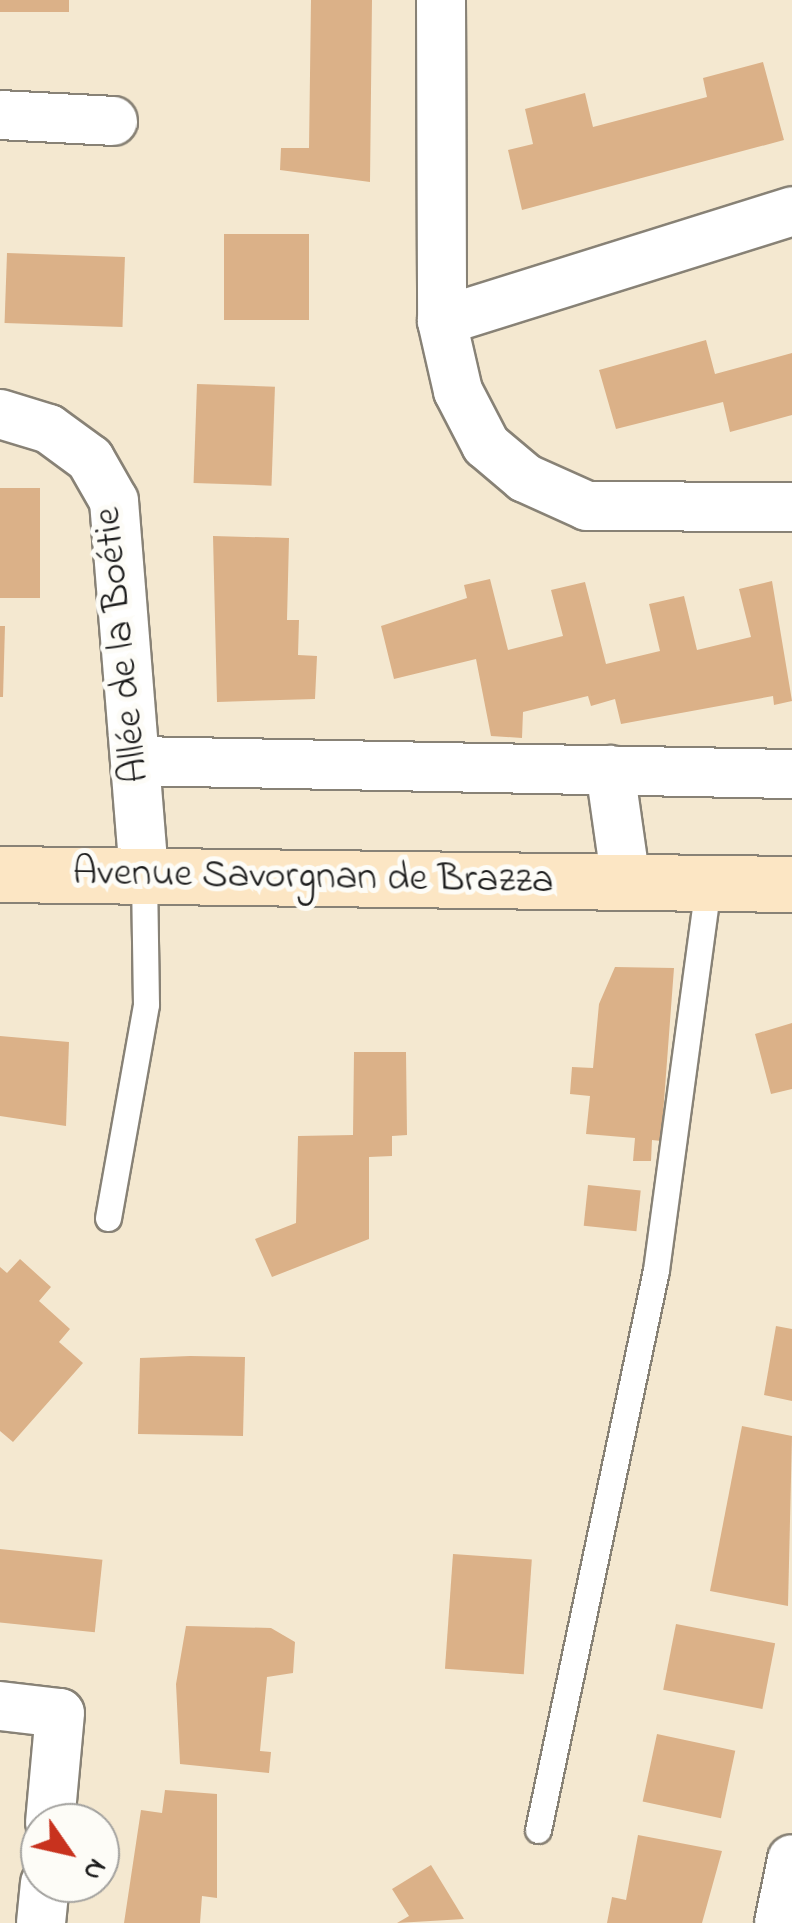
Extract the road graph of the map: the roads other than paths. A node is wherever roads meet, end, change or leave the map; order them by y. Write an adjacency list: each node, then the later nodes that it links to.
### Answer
1 (441, 0): 5 (street)
2 (0, 115): 3 (street)
3 (113, 120)
4 (792, 211): 5 (street)
5 (442, 321): 7 (street)
6 (0, 414): 8 (street, Allée de la Boétie)
7 (792, 507)
8 (136, 761): 9 (street); 12 (street, Allée de la Boétie)
9 (610, 770): 10 (street); 13 (street)
10 (792, 774)
11 (0, 874): 12 (street, Avenue Savorgnan de Brazza)
12 (144, 876): 13 (street, Avenue Savorgnan de Brazza); 16 (lane)
13 (626, 882): 14 (street, Avenue Savorgnan de Brazza)
14 (708, 883): 15 (street, Avenue Savorgnan de Brazza); 19 (lane)
15 (792, 884)
16 (108, 1218)
17 (0, 1706): 18 (street)
18 (52, 1803)
19 (538, 1830)
20 (792, 1859): 21 (street)
21 (780, 1923)

